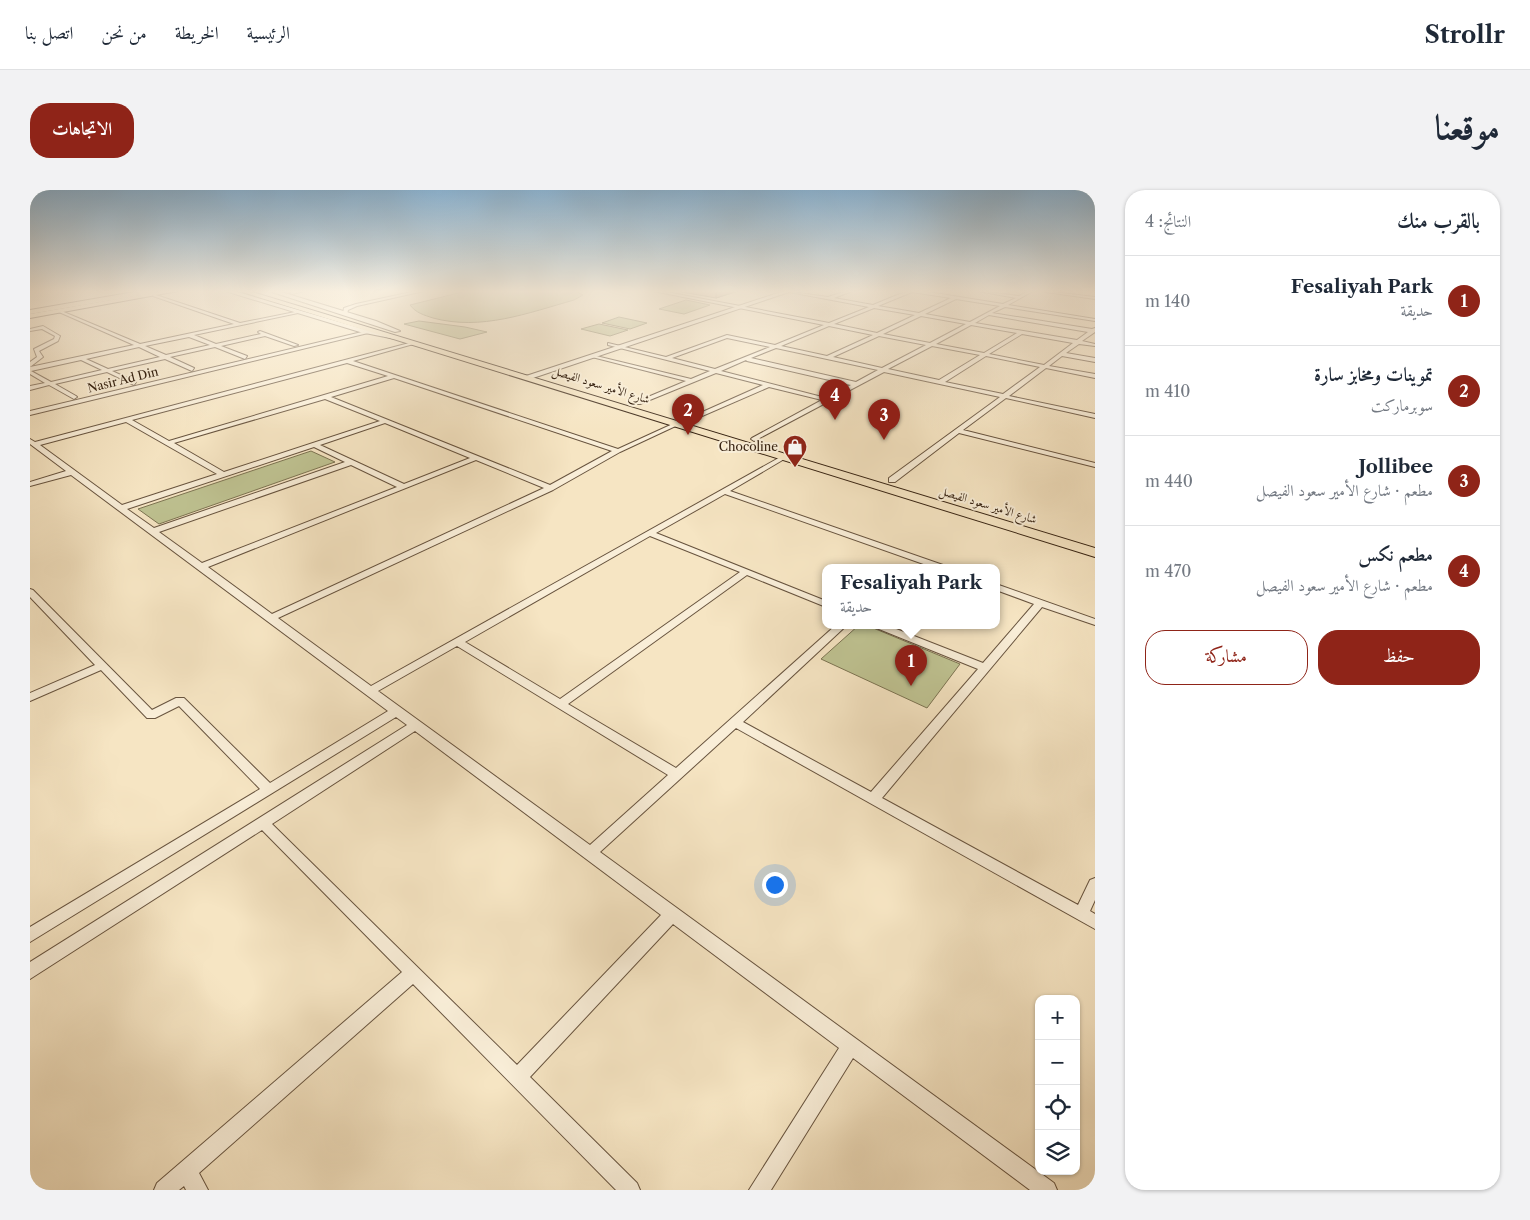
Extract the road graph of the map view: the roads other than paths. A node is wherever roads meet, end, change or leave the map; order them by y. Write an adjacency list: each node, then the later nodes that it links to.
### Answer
1 (57, 338): 44 (street)
2 (120, 338): 28 (street)
3 (177, 338): 28 (street)
4 (196, 338): 29 (street)
5 (251, 338): 29 (street)
6 (276, 338): 26 (street)
7 (314, 338): 26 (street, Nasir Ad Din)
8 (342, 338): 65 (street, Nasir Ad Din)
9 (404, 338): 23 (main road, شارع الأمير سعود الفيصل)
10 (408, 338): 49 (main road, شارع الأمير سعود الفيصل)
11 (629, 338): 24 (street)
12 (645, 338): 30 (street)
13 (723, 338): 39 (street)
14 (734, 338): 31 (street)
15 (798, 338): 31 (street)
16 (869, 338): 38 (street)
17 (896, 338): 25 (street)
18 (942, 338): 25 (street)
19 (1013, 338): 33 (street)
20 (1054, 338): 22 (street)
21 (1084, 338): 22 (street)
22 (1078, 342): 27 (street); 32 (street)
23 (415, 343): 42 (street); 49 (main road, شارع الأمير سعود الفيصل)
24 (610, 344): 30 (street); 49 (street)
25 (930, 344): 33 (street); 47 (street)
26 (296, 345): 35 (street, Nasir Ad Din)
27 (1095, 345)
28 (139, 346): 36 (street); 37 (street)
29 (216, 346): 35 (street); 37 (street)
30 (619, 346): 34 (street); 39 (street)
31 (776, 347): 38 (street); 40 (street)
32 (1062, 354): 41 (street); 43 (street)
33 (985, 355): 43 (street); 53 (street)
34 (594, 356): 49 (street); 52 (street)
35 (244, 357): 45 (street, Nasir Ad Din)
36 (81, 358): 44 (street); 46 (street)
37 (164, 358): 45 (street); 46 (street)
38 (827, 358): 47 (street)
39 (665, 359): 48 (street)
40 (747, 359): 48 (street); 56 (street)
41 (1095, 360)
42 (348, 361): 50 (street); 68 (street)
43 (1045, 367): 51 (street); 59 (street)
44 (30, 369): 54 (street)
45 (192, 369): 55 (street, Nasir Ad Din)
46 (107, 370): 54 (street); 55 (street)
47 (883, 370): 53 (street); 56 (street)
48 (716, 372): 52 (street); 57 (street)
49 (532, 374): 63 (main road, شارع الأمير سعود الفيصل); 70 (main road, شارع الأمير سعود الفيصل)
50 (394, 376): 60 (street); 76 (street)
51 (1095, 376)
52 (692, 381): 63 (street)
53 (940, 382): 59 (street)
54 (51, 383): 58 (street); 61 (street)
55 (134, 383): 61 (street, Nasir Ad Din)
56 (856, 384): 62 (street)
57 (768, 385): 62 (street); 67 (street)
58 (30, 388)
59 (1004, 396): 66 (street); 71 (street)
60 (326, 397): 69 (street); 74 (street)
61 (74, 398): 64 (street, Nasir Ad Din)
62 (827, 400): 72 (street)
63 (638, 404): 67 (main road, شارع الأمير سعود الفيصل)
64 (30, 408)
65 (30, 413)
66 (1095, 416)
67 (691, 419): 72 (main road, شارع الأمير سعود الفيصل)
68 (127, 420): 73 (street); 74 (street)
69 (386, 421): 75 (street); 78 (street)
70 (679, 424): 76 (street); 77 (main road, شارع الأمير سعود الفيصل)
71 (958, 431): 80 (street); 83 (street)
72 (754, 439): 83 (main road, شارع الأمير سعود الفيصل)
73 (32, 442): 81 (street)
74 (168, 443): 82 (street)
75 (315, 445): 79 (street); 82 (street)
76 (618, 451): 86 (street)
77 (784, 457): 87 (street); 92 (main road, شارع الأمير سعود الفيصل)
78 (476, 458): 85 (street); 86 (street)
79 (351, 462): 85 (street); 89 (street)
80 (1095, 465)
81 (72, 472): 84 (street); 88 (street)
82 (223, 474): 88 (street)
83 (892, 480): 91 (main road, شارع الأمير سعود الفيصل)
84 (30, 484)
85 (404, 487): 94 (street)
86 (550, 488): 100 (street)
87 (724, 491): 90 (street); 93 (street)
88 (121, 508): 89 (street)
89 (153, 531): 94 (street)
90 (650, 533): 95 (street); 104 (street)
91 (1095, 542)
92 (1095, 553)
93 (931, 564)
94 (201, 567): 100 (street)
95 (746, 572): 98 (street); 109 (street)
96 (1000, 588): 99 (street)
97 (30, 592): 105 (street)
98 (822, 602)
99 (1040, 603): 101 (street); 106 (street)
100 (270, 618): 107 (street)
101 (1095, 622)
102 (838, 629): 111 (street)
103 (888, 629): 106 (street)
104 (458, 642): 107 (street); 109 (street)
105 (102, 666): 108 (street); 114 (street)
106 (984, 668): 115 (street)
107 (370, 691): 110 (street)
108 (30, 697)
109 (561, 703): 113 (street)
110 (397, 711): 112 (street); 114 (street)
111 (734, 722): 113 (street); 115 (street)
112 (416, 726): 116 (street); 117 (street)
113 (677, 775): 117 (street)
114 (268, 789): 122 (street)
115 (873, 799): 120 (street)
116 (263, 823): 123 (street); 124 (street)
117 (590, 854): 119 (street)
118 (1095, 884): 120 (street)
119 (672, 914): 125 (street); 126 (street)
120 (1081, 914): 121 (street)
121 (1095, 922)
122 (30, 935)
123 (30, 971)
124 (413, 973): 126 (street); 127 (street)
125 (850, 1045): 131 (street); 132 (street)
126 (517, 1078): 130 (street)
127 (186, 1171): 128 (street); 129 (street)
128 (164, 1190)
129 (198, 1190)
130 (630, 1190)
131 (759, 1190)
132 (1047, 1190)

